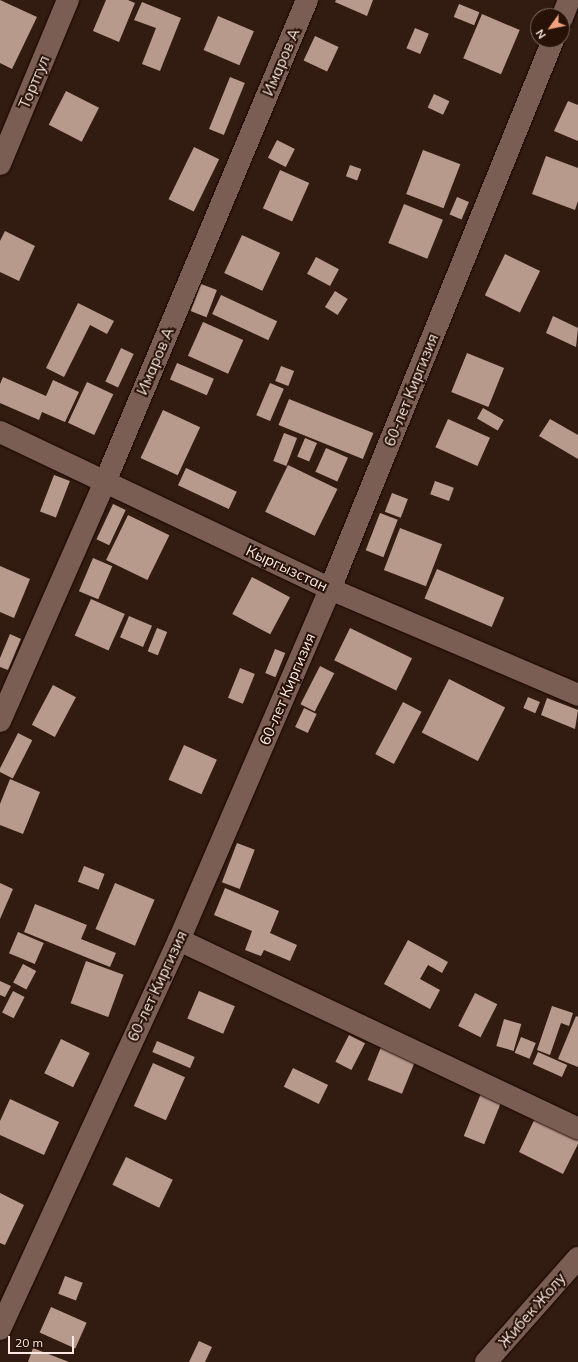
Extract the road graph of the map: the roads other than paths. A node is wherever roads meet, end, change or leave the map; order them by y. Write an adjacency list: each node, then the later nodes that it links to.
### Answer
1 (68, 0): 4 (street, Тортгул)
2 (307, 0): 6 (street, Имаров А)
3 (550, 48): 7 (street, 60-лет Киргизия)
4 (0, 164)
5 (0, 432): 6 (street, Кыргызстан)
6 (105, 482): 7 (street, Кыргызстан); 9 (street, Имаров А)
7 (330, 589): 8 (street, Кыргызстан); 10 (street, 60-лет Киргизия)
8 (578, 695)
9 (0, 721)
10 (179, 940): 11 (street); 13 (street, 60-лет Киргизия)
11 (578, 1129)
12 (578, 1258): 14 (street, Жибек Жолу)
13 (0, 1329)
14 (486, 1362)

